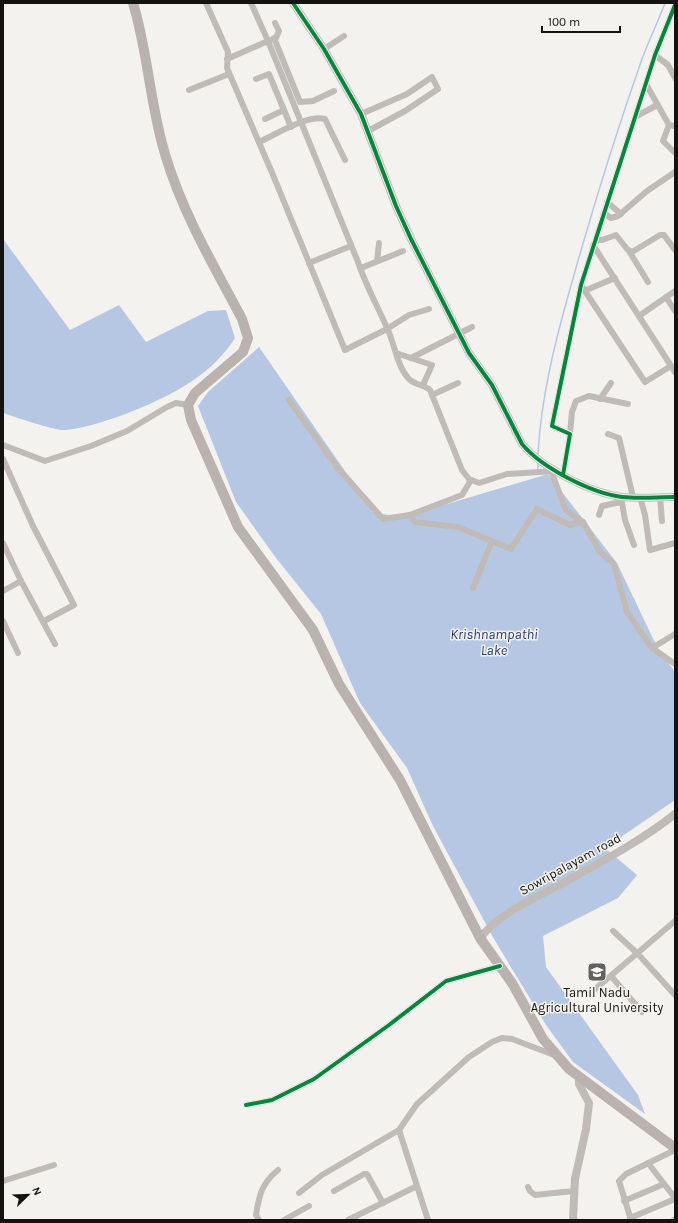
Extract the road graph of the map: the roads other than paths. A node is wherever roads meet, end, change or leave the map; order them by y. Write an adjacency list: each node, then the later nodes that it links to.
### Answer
1 (133, 3): 67 (main road)
2 (206, 3): 13 (street)
3 (250, 3): 10 (street)
4 (293, 3): 11 (street)
5 (675, 5): 6 (street)
6 (670, 17): 7 (street); 12 (street)
7 (675, 22)
8 (275, 23): 10 (street)
9 (344, 36): 11 (street)
10 (271, 39): 13 (street); 19 (street); 25 (street)
11 (324, 48): 22 (street)
12 (655, 55): 15 (street); 17 (street)
13 (227, 59): 14 (street)
14 (229, 74): 18 (street); 29 (street)
15 (675, 78)
16 (256, 79): 21 (street)
17 (646, 84): 20 (street); 23 (street)
18 (189, 90)
19 (334, 91)
20 (657, 104): 23 (street); 26 (street)
21 (284, 110): 24 (street); 27 (street)
22 (361, 114): 28 (street); 28 (street)
23 (635, 117): 33 (street)
24 (265, 119)
25 (301, 122): 27 (street); 31 (street); 38 (street)
26 (672, 126): 30 (street)
27 (291, 127): 29 (street)
28 (368, 131): 55 (street)
29 (259, 142): 43 (street)
30 (675, 153)
31 (345, 160)
32 (675, 172): 35 (street)
33 (607, 202): 34 (street); 35 (street)
34 (604, 213): 35 (street); 37 (street)
35 (621, 214)
36 (379, 243): 42 (street)
37 (594, 243): 41 (street); 45 (street); 47 (street)
38 (351, 246): 43 (street); 44 (street)
39 (675, 250): 41 (street)
40 (403, 251): 42 (street)
41 (629, 251): 46 (street)
42 (377, 261): 44 (street)
43 (309, 263): 54 (street)
44 (360, 268): 54 (street)
45 (615, 278): 47 (street); 52 (street)
46 (648, 282)
47 (583, 288): 58 (street); 68 (street)
48 (675, 291): 49 (street)
49 (666, 297): 51 (street); 52 (street)
50 (429, 310): 54 (street)
51 (675, 311)
52 (638, 316): 58 (street)
53 (472, 327): 55 (street)
54 (387, 329): 56 (street)
55 (459, 333): 57 (street); 72 (street)
56 (396, 353): 57 (street); 62 (street)
57 (411, 358): 62 (street)
58 (671, 366): 59 (street)
59 (675, 372)
60 (458, 383): 63 (street)
61 (611, 383): 64 (street)
62 (423, 385): 63 (street)
63 (432, 395): 73 (street)
64 (600, 399): 66 (street); 68 (street)
65 (289, 400): 78 (street)
66 (628, 404)
67 (188, 405): 70 (street); 99 (main road)
68 (570, 434): 72 (street)
69 (608, 434): 75 (street)
70 (3, 445)
71 (3, 459): 90 (street)
72 (553, 470): 73 (street); 77 (street); 81 (street)
73 (471, 480): 78 (street)
74 (675, 496): 76 (street)
75 (636, 497): 76 (street); 77 (street); 84 (street)
76 (660, 497): 80 (street)
77 (621, 499): 79 (street); 85 (street)
78 (410, 515): 82 (street)
79 (599, 515)
80 (662, 521)
81 (583, 522): 82 (street); 93 (street)
82 (492, 541): 87 (street)
83 (3, 543): 86 (street)
84 (675, 543)
85 (634, 545)
86 (20, 581): 88 (street); 90 (street)
87 (473, 588)
88 (3, 591)
89 (3, 621): 94 (street)
90 (44, 621): 92 (street)
91 (675, 634): 93 (street)
92 (55, 644)
93 (652, 648): 95 (street)
94 (18, 653)
95 (675, 664)
96 (675, 814): 99 (street, Sowripalayam road)
97 (675, 921): 100 (street)
98 (613, 931): 100 (street)
99 (480, 938): 101 (main road)
100 (638, 954): 102 (street); 104 (street)
101 (500, 966): 106 (main road); 108 (street)
102 (611, 976): 103 (street); 105 (street)
103 (594, 990)
104 (675, 995)
105 (642, 1012)
106 (557, 1056): 107 (main road); 109 (street)
107 (579, 1076): 110 (main road); 119 (street)
108 (246, 1105)
109 (399, 1130): 116 (street); 120 (street)
110 (675, 1149): 111 (street)
111 (648, 1163): 115 (street); 122 (street)
112 (54, 1165): 114 (street)
113 (278, 1170): 126 (street)
114 (3, 1182)
115 (664, 1184): 121 (street); 122 (street)
116 (417, 1186): 123 (street); 129 (street)
117 (528, 1187): 119 (street)
118 (334, 1191): 123 (street)
119 (574, 1192): 130 (street)
120 (299, 1193)
121 (675, 1198): 125 (street)
122 (624, 1201): 125 (street)
123 (383, 1203): 128 (street)
124 (309, 1206): 127 (street)
125 (631, 1219)
126 (259, 1220)
127 (284, 1220)
128 (348, 1220)
129 (428, 1220)
130 (573, 1220)

